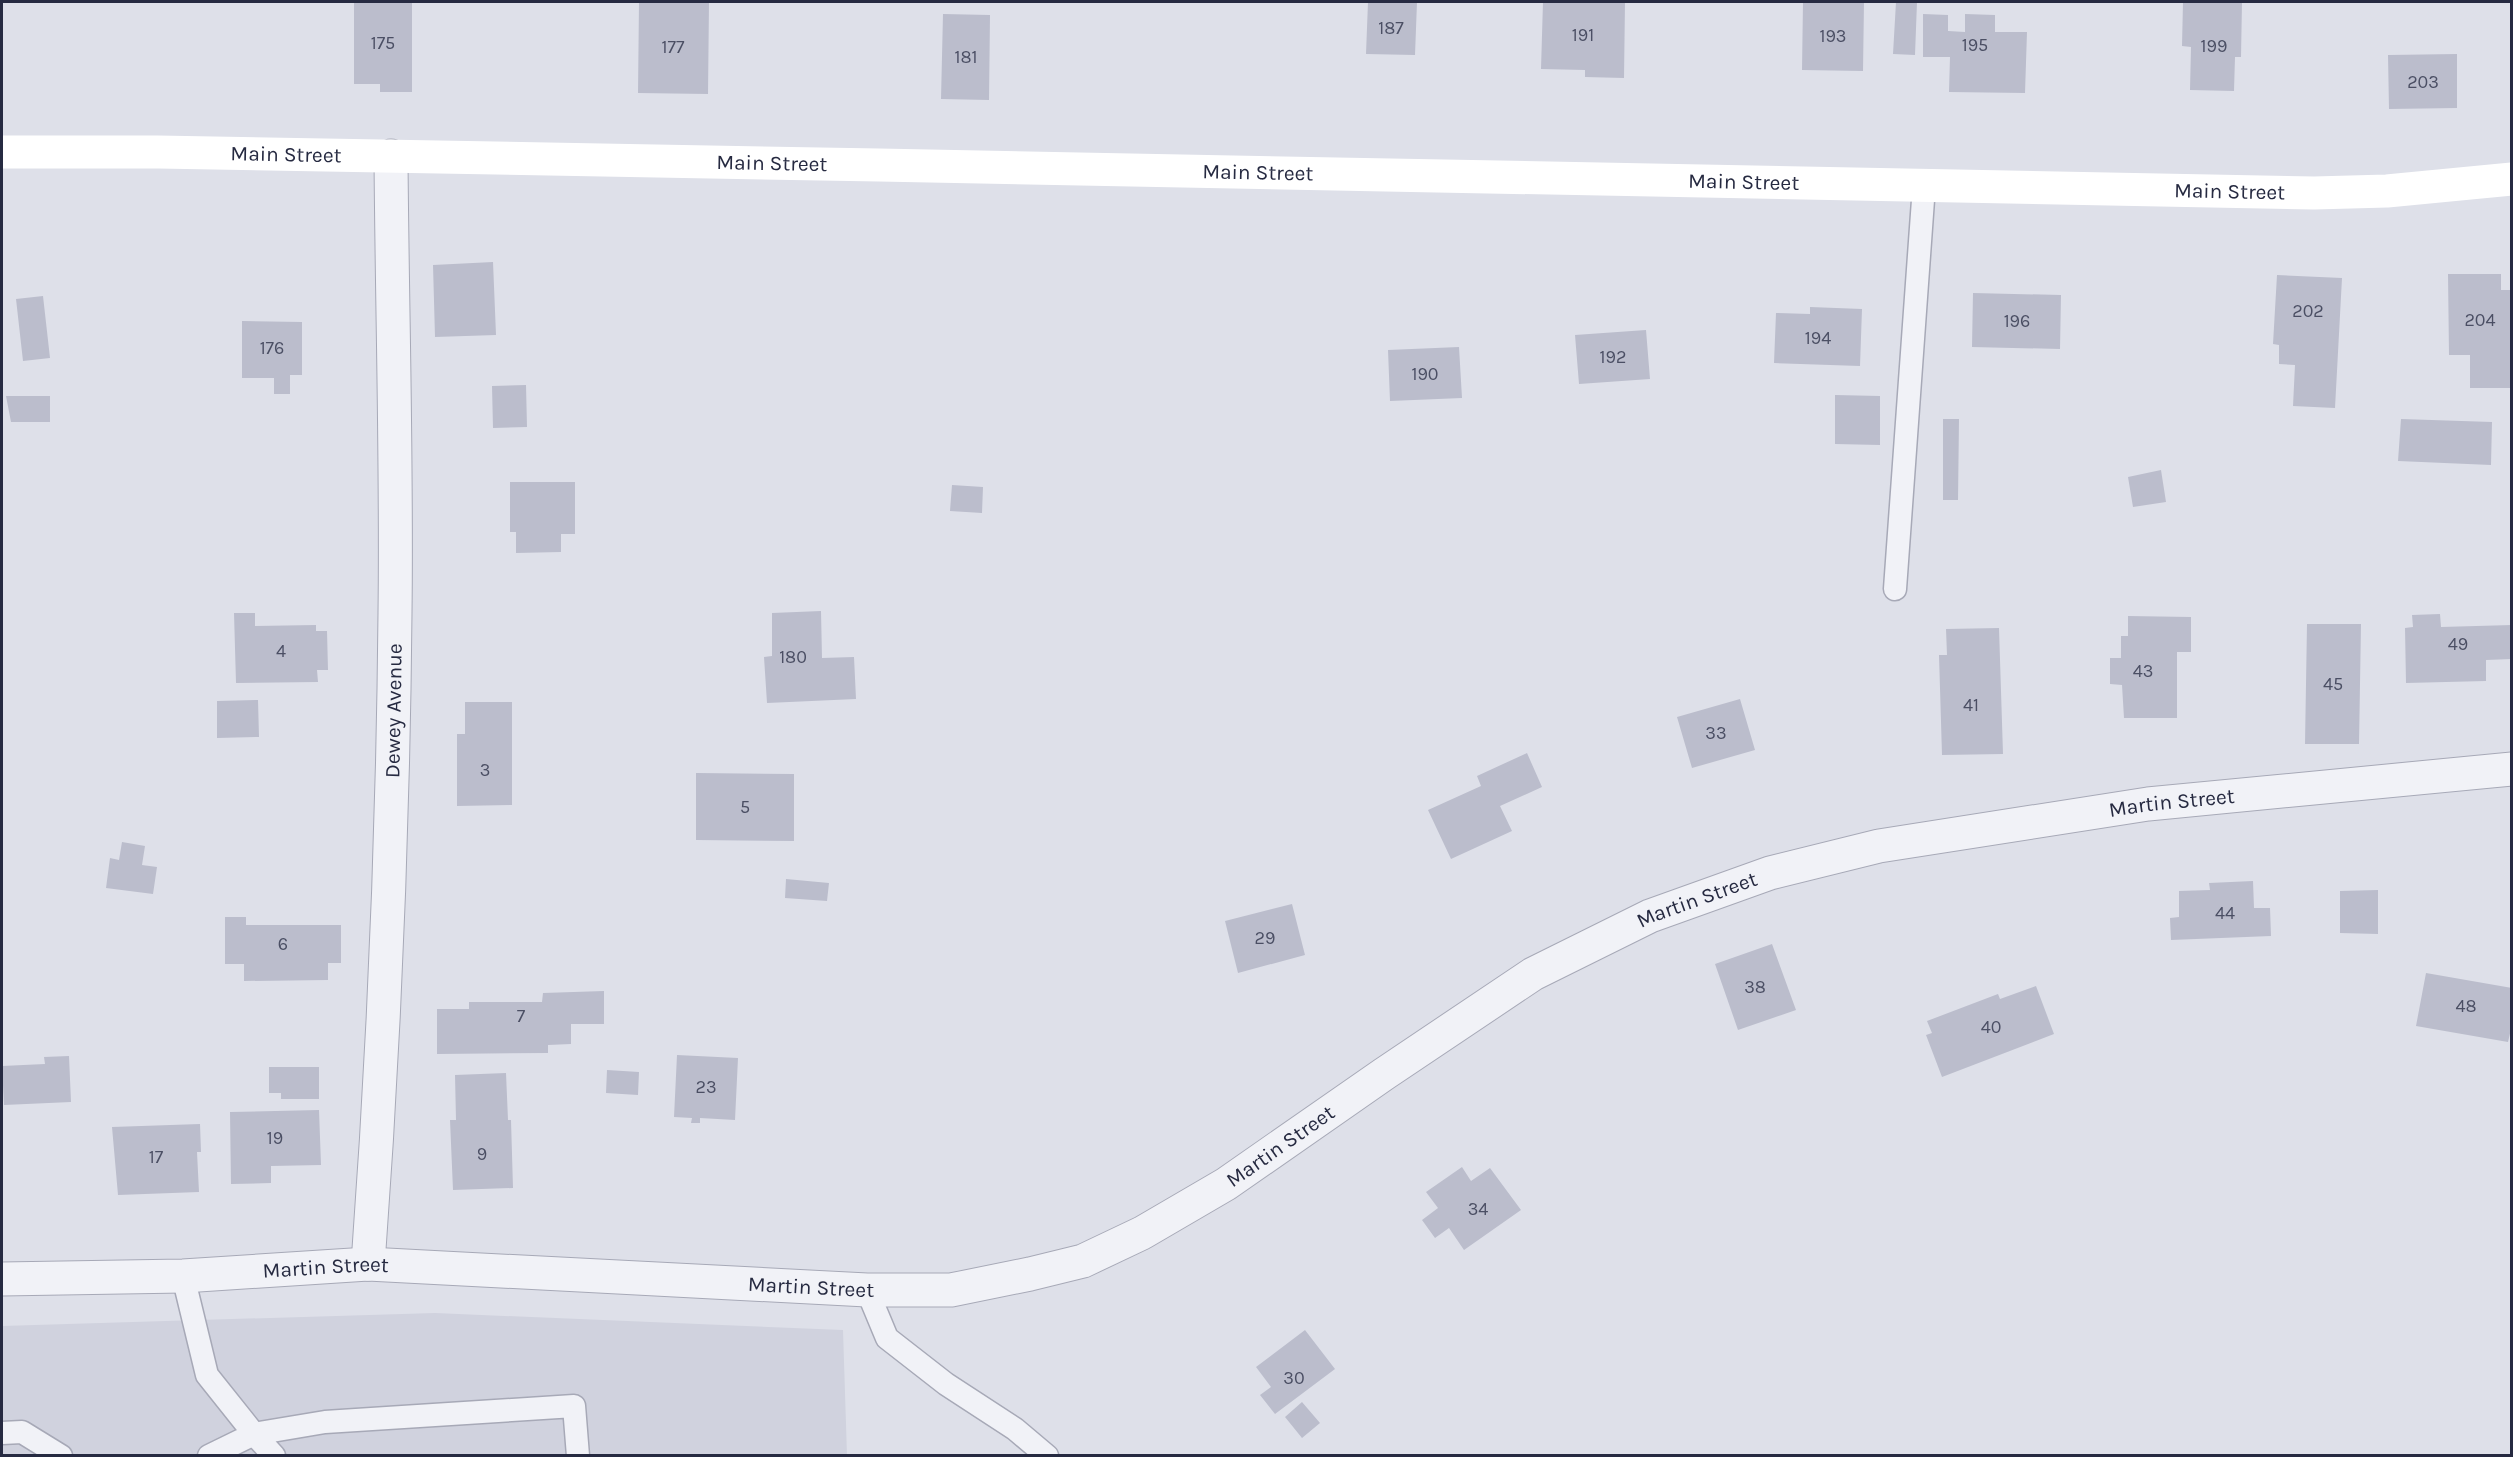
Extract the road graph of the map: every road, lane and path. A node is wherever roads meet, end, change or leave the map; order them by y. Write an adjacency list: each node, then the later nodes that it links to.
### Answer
1 (2, 152): 2 (main road, Main Street)
2 (390, 156): 4 (main road, Main Street); 7 (street, Dewey Avenue)
3 (2511, 179): 4 (main road, Main Street)
4 (1924, 186): 5 (lane)
5 (1895, 590)
6 (2511, 769): 10 (street, Martin Street)
7 (368, 1264): 8 (street, Martin Street); 10 (street, Martin Street)
8 (183, 1276): 9 (street, Martin Street); 12 (lane)
9 (2, 1279)
10 (867, 1290): 17 (lane)
11 (2, 1433): 13 (lane)
12 (254, 1434): 14 (lane); 15 (lane); 16 (lane)
13 (61, 1455)
14 (209, 1455)
15 (274, 1455)
16 (578, 1455)
17 (1047, 1455)

